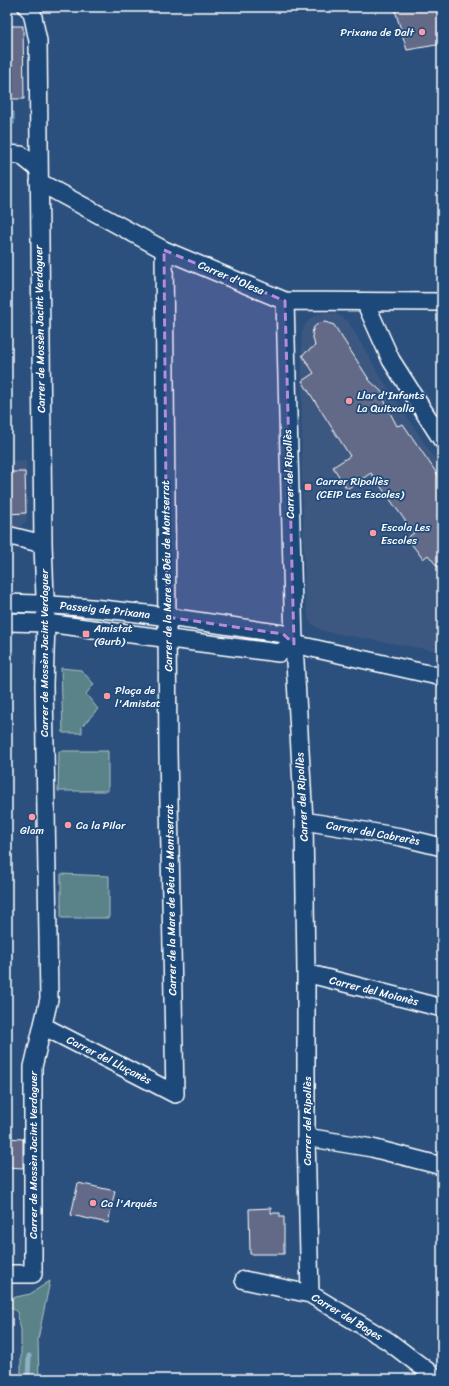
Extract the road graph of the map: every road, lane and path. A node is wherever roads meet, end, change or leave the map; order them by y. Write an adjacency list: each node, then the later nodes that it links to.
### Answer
1 (27, 7): 3 (street, Carrer de Mossèn Jacint Verdaguer)
2 (7, 154): 3 (street, Carrer d'Olesa)
3 (38, 176): 4 (street, Carrer d'Olesa); 10 (street, Carrer de Mossèn Jacint Verdaguer)
4 (164, 250): 5 (street, Carrer d'Olesa); 13 (street, Carrer de la Mare de Déu de Montserrat)
5 (285, 301): 6 (street, Carrer d'Olesa); 17 (street, Carrer del Ripollès)
6 (365, 302): 7 (street, Carrer d'Olesa); 8 (street)
7 (442, 302)
8 (442, 440)
9 (7, 535): 10 (street)
10 (43, 544): 12 (street, Carrer de Mossèn Jacint Verdaguer)
11 (7, 603): 12 (street, Passeig de Prixana)
12 (45, 604): 13 (street, Passeig de Prixana); 15 (street, Carrer de Mossèn Jacint Verdaguer)
13 (167, 617): 16 (street, Carrer de la Mare de Déu de Montserrat); 17 (street, Passeig de Prixana)
14 (7, 622): 15 (street, Passeig de Prixana)
15 (46, 623): 16 (street, Passeig de Prixana); 23 (street, Carrer de Mossèn Jacint Verdaguer)
16 (168, 638): 17 (street, Passeig de Prixana); 24 (street, Carrer de la Mare de Déu de Montserrat)
17 (294, 644): 18 (street, Passeig de Prixana); 19 (street, Carrer del Ripollès)
18 (442, 677)
19 (304, 821): 20 (street, Carrer del Cabrerès); 21 (street, Carrer del Ripollès)
20 (442, 847)
21 (306, 973): 22 (street, Carrer del Moianès); 25 (street, Carrer del Ripollès)
22 (442, 1008)
23 (43, 1026): 24 (street, Carrer del Lluçanès); 27 (street, Carrer de Mossèn Jacint Verdaguer)
24 (175, 1094)
25 (306, 1137): 26 (street); 29 (street, Carrer del Ripollès)
26 (442, 1166)
27 (7, 1274)
28 (244, 1280): 29 (street, Carrer del Bages)
29 (310, 1294): 30 (street, Carrer del Bages)
30 (438, 1379)

